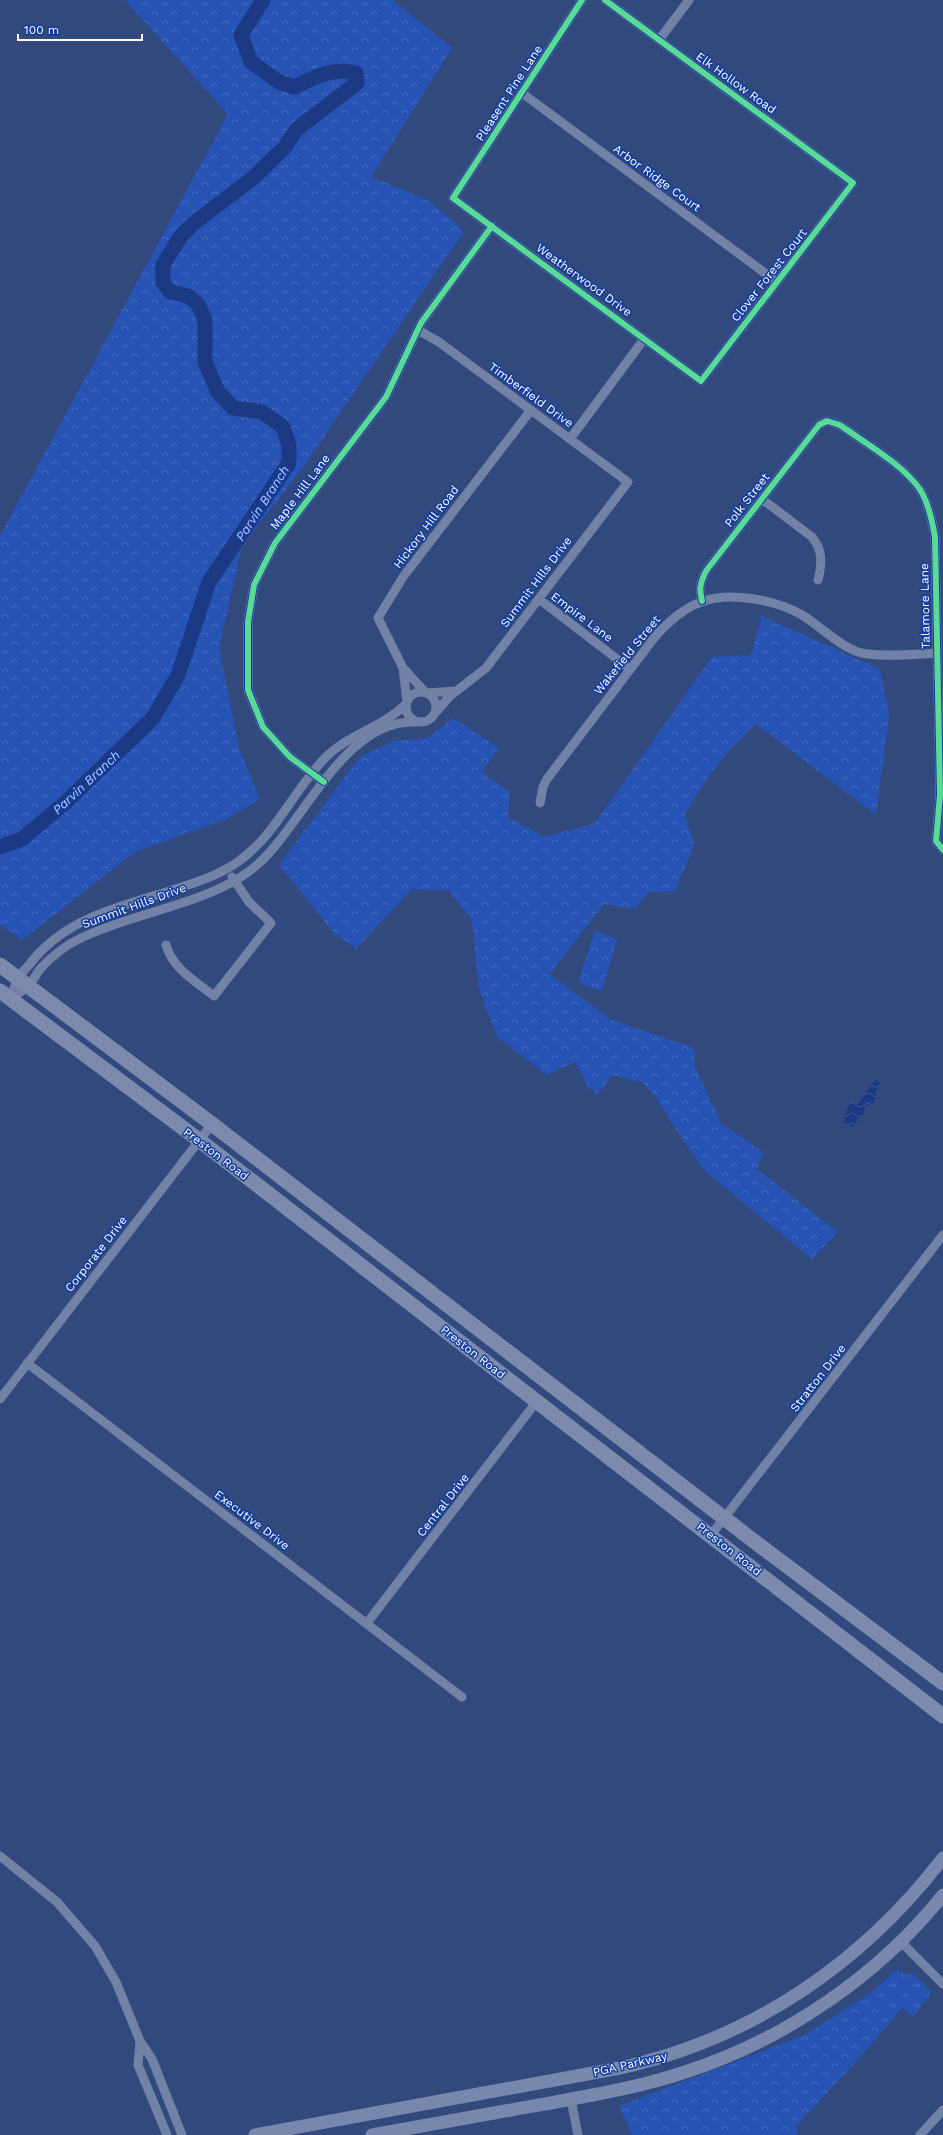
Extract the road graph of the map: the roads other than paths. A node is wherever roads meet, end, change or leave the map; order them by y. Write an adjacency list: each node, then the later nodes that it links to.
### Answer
1 (582, 0): 5 (street, Pleasent Pine Lane)
2 (605, 0): 4 (street, Elk Hollow Road)
3 (689, 0): 4 (street)
4 (659, 40): 6 (street, Elk Hollow Road)
5 (522, 93): 7 (street, Pleasent Pine Lane); 9 (street, Arbor Ridge Court)
6 (854, 183): 9 (street, Clover Forest Court)
7 (453, 198): 8 (street, Weatherwood Drive)
8 (492, 226): 10 (street, Maple Hill Lane); 11 (street, Weatherwood Drive)
9 (778, 282): 12 (street, Clover Forest Court)
10 (418, 330): 13 (street, Timberfield Drive); 30 (street, Maple Hill Lane)
11 (644, 339): 12 (street, Weatherwood Drive); 15 (street)
12 (702, 381)
13 (531, 410): 15 (street, Timberfield Drive); 23 (street, Hickory Hill Road)
14 (827, 421): 17 (street, Polk Street); 18 (street, Talamore Lane)
15 (570, 439): 16 (street, Timberfield Drive)
16 (628, 482): 20 (street, Summit Hills Drive)
17 (762, 499): 19 (street); 21 (street, Polk Street)
18 (939, 571): 22 (street, Talamore Lane)
19 (818, 580)
20 (539, 599): 24 (street, Empire Lane); 25 (street, Summit Hills Drive)
21 (702, 601): 22 (street, Wakefield Street); 24 (street, Wakefield Street)
22 (937, 653): 33 (street, Talamore Lane)
23 (403, 668): 26 (street, Hickory Hill Road); 27 (street, Hickory Hill Road)
24 (630, 669): 32 (street, Wakefield Street)
25 (456, 690): 26 (street); 28 (street, Summit Hills Drive)
26 (426, 693): 27 (street); 28 (street)
27 (407, 703): 29 (street); 30 (street, Summit Hills Drive)
28 (436, 712): 29 (street)
29 (416, 722): 31 (street, Summit Hills Drive)
30 (312, 774): 31 (street, Maple Hill Lane); 34 (street, Summit Hills Drive)
31 (324, 782): 35 (street, Summit Hills Drive)
32 (540, 803)
33 (943, 850)
34 (227, 869): 35 (street); 38 (street, Summit Hills Drive)
35 (234, 881): 36 (street); 38 (street, Summit Hills Drive)
36 (166, 945)
37 (0, 966): 38 (main road, Preston Road)
38 (23, 983): 39 (street, Summit Hills Drive); 40 (main road, Preston Road)
39 (5, 995): 41 (main road, Preston Road)
40 (212, 1124): 41 (street, Corporate Drive); 43 (main road, Preston Road)
41 (199, 1140): 44 (main road, Preston Road); 45 (street, Corporate Drive)
42 (943, 1235): 49 (street, Stratton Drive)
43 (433, 1294): 44 (main road); 46 (main road, Preston Road)
44 (420, 1311): 48 (main road, Preston Road)
45 (27, 1363): 47 (street, Corporate Drive); 51 (street, Executive Drive)
46 (560, 1392): 48 (main road); 49 (main road, Preston Road)
47 (0, 1398)
48 (537, 1401): 50 (main road, Preston Road); 51 (street, Central Drive)
49 (724, 1518): 50 (street, Stratton Drive); 52 (main road, Preston Road)
50 (711, 1535): 54 (main road, Preston Road)
51 (368, 1623): 53 (street, Executive Drive)
52 (943, 1683)
53 (462, 1697)
54 (943, 1716)
55 (0, 1856): 61 (street)
56 (943, 1858): 58 (main road, PGA Parkway)
57 (943, 1895): 59 (main road, PGA Parkway)
58 (884, 1926): 59 (main road); 62 (main road, PGA Parkway)
59 (900, 1941): 60 (street); 63 (main road, PGA Parkway)
60 (943, 1984)
61 (140, 2041): 65 (street); 66 (street)
62 (568, 2078): 63 (main road); 67 (main road, PGA Parkway)
63 (571, 2099): 68 (main road, PGA Parkway); 69 (street)
64 (943, 2110): 70 (street)
65 (167, 2135)
66 (182, 2135)
67 (255, 2135)
68 (372, 2135)
69 (578, 2135)
70 (920, 2135)

